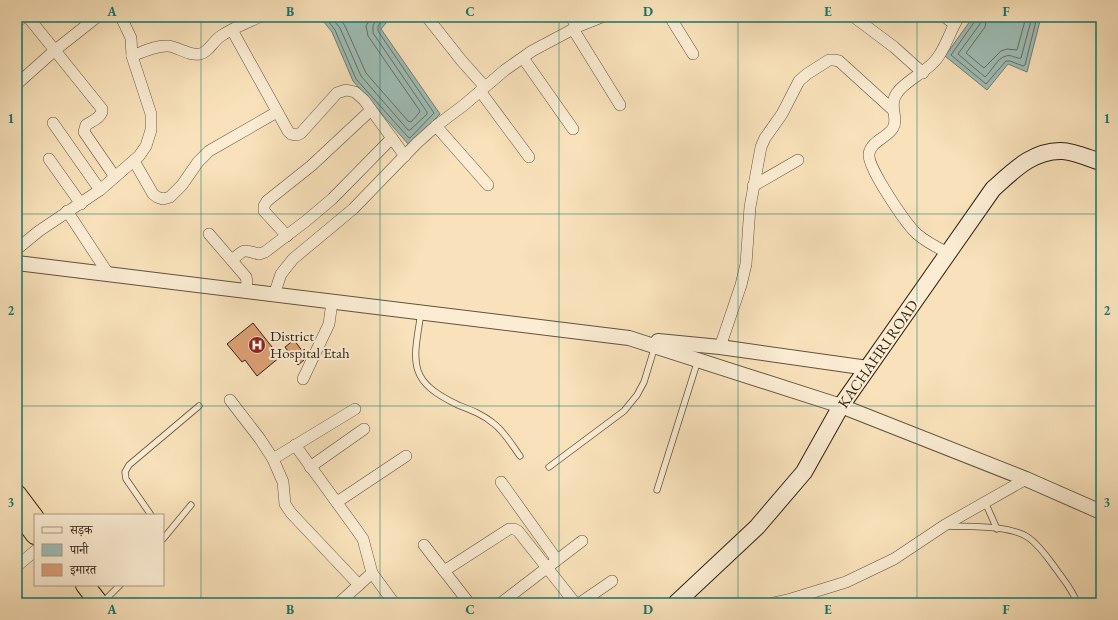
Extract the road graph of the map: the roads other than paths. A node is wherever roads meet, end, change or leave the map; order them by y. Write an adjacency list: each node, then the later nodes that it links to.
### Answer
1 (23, 17): 12 (street)
2 (28, 17): 15 (street)
3 (97, 17): 15 (street)
4 (121, 17): 17 (street)
5 (259, 17): 14 (street)
6 (427, 17): 21 (street)
7 (571, 17): 13 (street)
8 (602, 17): 13 (street)
9 (670, 17): 16 (street)
10 (854, 17): 19 (street)
11 (953, 19): 19 (street)
12 (17, 22)
13 (575, 28): 18 (street); 22 (street)
14 (232, 30): 17 (street); 25 (street)
15 (54, 51): 20 (street); 36 (street)
16 (693, 54)
17 (132, 56): 34 (street)
18 (523, 58): 21 (street); 28 (street)
19 (923, 73): 24 (street)
20 (17, 84)
21 (482, 89): 27 (street); 31 (street)
22 (620, 105)
23 (371, 110): 25 (street); 29 (street); 43 (street)
24 (892, 110): 38 (street); 45 (street)
25 (277, 112): 34 (street)
26 (53, 123): 39 (street)
27 (436, 126): 30 (street); 37 (street)
28 (573, 129)
29 (392, 138): 30 (street); 43 (street)
30 (405, 156): 50 (street)
31 (529, 157)
32 (49, 159): 40 (street)
33 (798, 160): 38 (street)
34 (134, 161): 36 (street)
35 (1101, 162): 45 (main road, KACHAHRI ROAD)
36 (115, 177): 39 (street)
37 (488, 185)
38 (753, 186): 55 (street)
39 (100, 190): 40 (street)
40 (81, 204): 41 (street)
41 (68, 212): 44 (street); 48 (street)
42 (209, 234): 46 (street)
43 (287, 236): 46 (street)
44 (17, 249)
45 (948, 253): 57 (main road, KACHAHRI ROAD)
46 (232, 260): 49 (street)
47 (17, 263): 48 (street)
48 (109, 275): 49 (street)
49 (245, 292): 50 (street)
50 (274, 295): 51 (street)
51 (332, 302): 52 (street); 58 (street)
52 (421, 313): 53 (street); 66 (lane)
53 (629, 338): 54 (street); 55 (street)
54 (655, 346): 56 (street); 69 (lane)
55 (720, 347): 57 (street)
56 (698, 360): 61 (street); 72 (lane)
57 (868, 368): 61 (main road, KACHAHRI ROAD)
58 (303, 379)
59 (230, 400): 67 (street)
60 (199, 406): 79 (lane)
61 (841, 406): 70 (street); 107 (main road, KACHAHRI ROAD)
62 (354, 409): 64 (street)
63 (364, 429): 68 (street)
64 (295, 446): 67 (street); 68 (street)
65 (406, 456): 74 (street)
66 (520, 456)
67 (273, 459): 94 (street)
68 (310, 467): 74 (street)
69 (549, 467)
70 (1026, 479): 75 (street); 78 (street)
71 (501, 482): 88 (street)
72 (658, 490)
73 (17, 494): 80 (highway)
74 (337, 502): 92 (street)
75 (985, 502): 81 (street); 82 (lane)
76 (190, 505): 84 (lane)
77 (17, 511): 83 (highway)
78 (1101, 512)
79 (150, 514)
80 (34, 517)
81 (945, 525): 82 (lane); 108 (street)
82 (997, 529): 109 (lane)
83 (34, 534)
84 (164, 536)
85 (582, 541): 88 (street)
86 (424, 545): 91 (street)
87 (34, 552): 89 (street)
88 (557, 560): 90 (street)
89 (17, 566)
90 (546, 569): 91 (street); 104 (street); 105 (street)
91 (444, 571): 103 (street)
92 (372, 573): 94 (street); 102 (street)
93 (612, 581): 106 (street)
94 (359, 585): 101 (street)
95 (73, 586): 98 (highway)
96 (86, 586): 99 (highway)
97 (119, 586): 100 (lane)
98 (85, 603)
99 (99, 603)
100 (102, 603)
101 (340, 603)
102 (394, 603)
103 (469, 603)
104 (501, 603)
105 (575, 603)
106 (580, 603)
107 (676, 603)
108 (773, 603)
109 (1077, 603)

